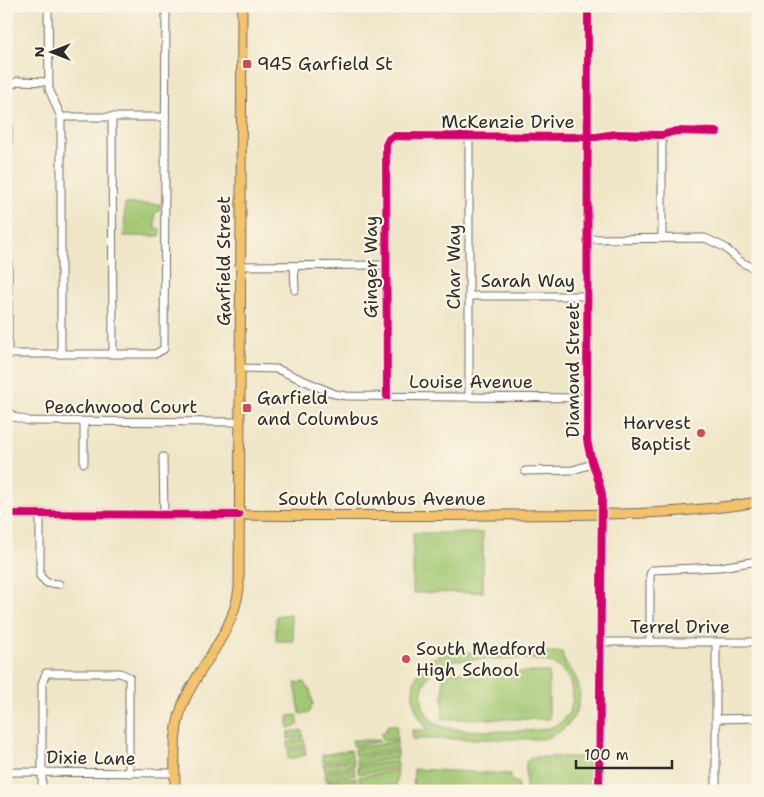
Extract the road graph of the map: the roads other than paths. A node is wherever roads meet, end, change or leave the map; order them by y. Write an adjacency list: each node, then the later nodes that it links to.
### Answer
1 (48, 6): 5 (street)
2 (166, 6): 8 (street)
3 (242, 6): 17 (main road, Garfield Street)
4 (588, 6): 12 (street, Diamond Street)
5 (48, 82): 6 (street); 23 (street)
6 (61, 117): 7 (street); 24 (street)
7 (112, 117): 8 (street); 25 (street)
8 (165, 117): 25 (street)
9 (717, 132): 10 (street, McKenzie Drive)
10 (662, 135): 12 (street, McKenzie Drive); 14 (street)
11 (468, 137): 12 (street, McKenzie Drive); 13 (street, McKenzie Drive); 21 (street, Char Way)
12 (587, 137): 15 (street, Diamond Street)
13 (389, 138): 16 (street, Ginger Way)
14 (662, 238): 15 (street); 19 (street)
15 (587, 239): 22 (street, Diamond Street)
16 (386, 265): 18 (street); 27 (street, Ginger Way)
17 (240, 266): 18 (street); 26 (main road, Garfield Street)
18 (294, 266): 20 (street)
19 (758, 270)
20 (295, 290)
21 (469, 296): 22 (street, Sarah Way); 28 (street, Char Way)
22 (588, 296): 29 (street, Diamond Street)
23 (7, 354): 24 (street)
24 (61, 354): 25 (street)
25 (113, 354)
26 (240, 368): 27 (street, Louise Avenue); 32 (main road, Garfield Street)
27 (386, 396): 28 (street, Louise Avenue)
28 (469, 396): 29 (street, Louise Avenue)
29 (587, 398): 35 (street, Diamond Street)
30 (6, 410): 31 (street, Peachwood Court)
31 (84, 422): 32 (street, Peachwood Court); 34 (street)
32 (239, 422): 42 (main road, Garfield Street)
33 (163, 458): 41 (street)
34 (84, 463)
35 (592, 464): 36 (street); 40 (street, Diamond Street)
36 (525, 471)
37 (758, 502): 40 (main road, South Columbus Avenue)
38 (6, 514): 39 (main road, South Columbus Avenue)
39 (40, 514): 41 (main road, South Columbus Avenue); 44 (street)
40 (602, 514): 42 (main road, South Columbus Avenue); 45 (street, Diamond Street)
41 (164, 515): 42 (main road, South Columbus Avenue)
42 (240, 515): 54 (main road, Garfield Street)
43 (758, 561): 46 (street)
44 (59, 584)
45 (601, 642): 46 (street, Terrel Drive); 57 (street, Diamond Street)
46 (650, 642): 47 (street, Terrel Drive)
47 (716, 642): 48 (street, Terrel Drive); 50 (street)
48 (758, 642)
49 (758, 718): 50 (street)
50 (716, 719): 58 (street)
51 (6, 772): 52 (street, Dixie Lane)
52 (42, 772): 53 (street, Dixie Lane); 53 (street); 55 (street)
53 (129, 773): 54 (street, Dixie Lane)
54 (175, 774): 56 (main road, Garfield Street)
55 (42, 791)
56 (175, 791)
57 (599, 791)
58 (716, 791)

